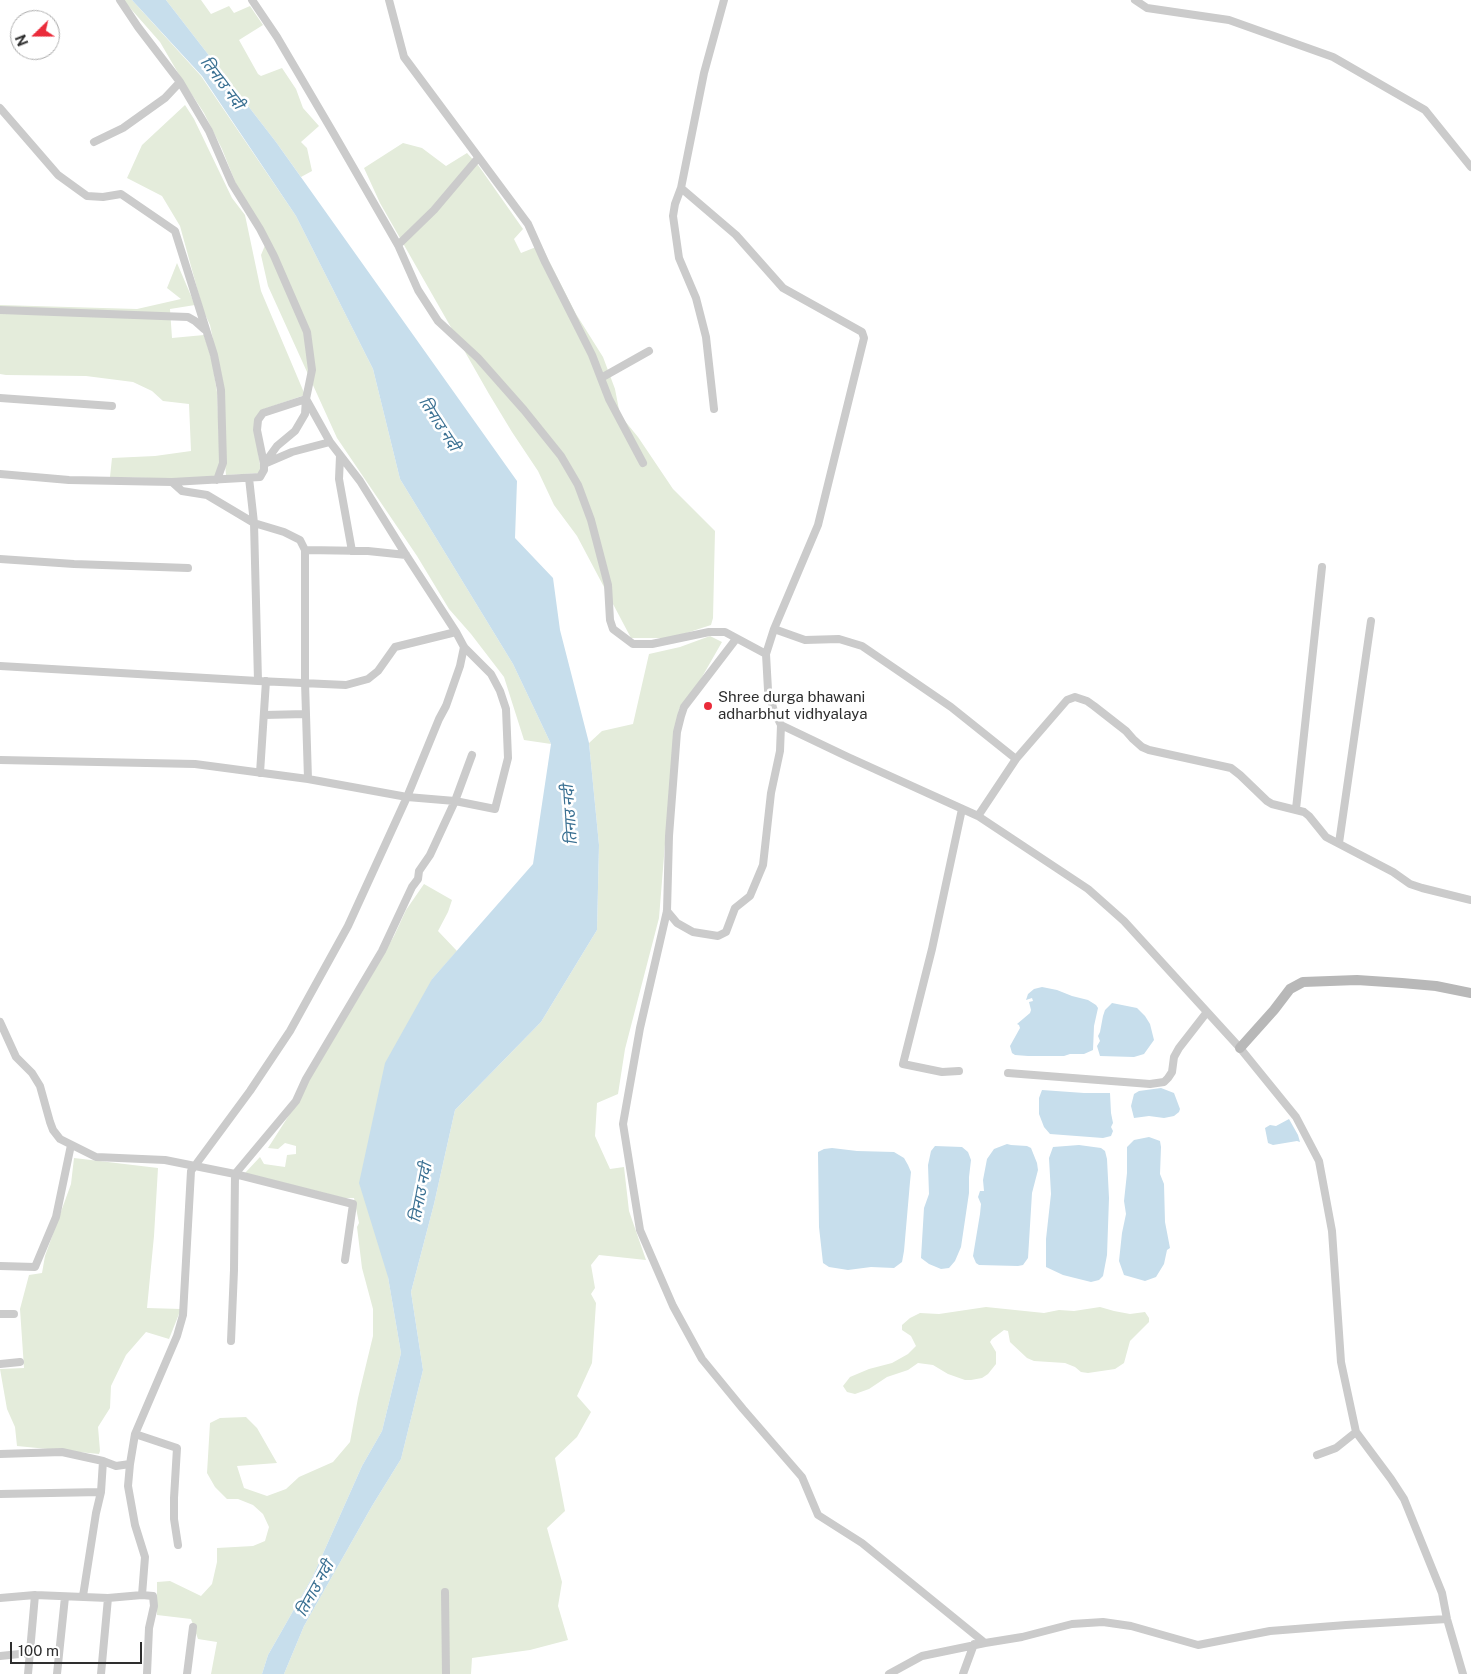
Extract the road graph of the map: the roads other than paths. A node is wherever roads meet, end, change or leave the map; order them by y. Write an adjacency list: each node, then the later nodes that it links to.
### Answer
1 (120, 0): 6 (street)
2 (252, 0): 12 (street)
3 (389, 0): 9 (street)
4 (724, 0): 11 (street)
5 (1135, 0): 10 (street)
6 (180, 82): 8 (street); 18 (street)
7 (0, 108): 14 (street)
8 (94, 142)
9 (478, 158): 12 (street); 16 (street)
10 (1471, 167)
11 (680, 188): 20 (street); 37 (street)
12 (398, 245): 39 (street)
13 (0, 310): 14 (street)
14 (204, 329): 27 (street)
15 (649, 351): 16 (street)
16 (601, 378): 24 (street)
17 (0, 398): 19 (street)
18 (306, 400): 21 (street); 23 (street); 23 (street)
19 (112, 406)
20 (714, 409)
21 (330, 442): 22 (street); 23 (street)
22 (340, 456): 31 (street); 32 (street)
23 (264, 464): 26 (street)
24 (643, 464)
25 (0, 474): 28 (street)
26 (249, 478): 27 (street); 29 (street)
27 (217, 480): 28 (street)
28 (172, 482): 29 (street)
29 (254, 523): 30 (street); 43 (street)
30 (305, 550): 31 (street); 44 (street)
31 (352, 551): 32 (street)
32 (406, 555): 38 (street)
33 (0, 559): 35 (street)
34 (1322, 567): 56 (street)
35 (188, 568)
36 (1370, 621): 58 (street)
37 (774, 629): 41 (street); 49 (street)
38 (456, 632): 40 (street); 44 (street)
39 (736, 639): 41 (street); 60 (street)
40 (464, 647): 53 (street); 54 (street)
41 (766, 654): 47 (street)
42 (0, 666): 43 (street)
43 (262, 681): 44 (street); 46 (street)
44 (305, 682): 45 (street)
45 (306, 714): 46 (street); 52 (street)
46 (264, 715): 51 (street)
47 (782, 725): 55 (street); 60 (street)
48 (472, 755): 54 (street)
49 (1016, 759): 56 (street); 57 (street)
50 (0, 760): 51 (street)
51 (260, 772): 52 (street)
52 (308, 780): 53 (street)
53 (407, 797): 54 (street); 70 (street)
54 (455, 801): 71 (street)
55 (962, 809): 57 (street); 67 (street)
56 (1296, 809): 58 (street)
57 (978, 816): 62 (street)
58 (1339, 842): 59 (street)
59 (1471, 900)
60 (667, 911): 97 (street)
61 (1471, 993): 66 (street)
62 (1207, 1012): 66 (street); 68 (street)
63 (0, 1022): 64 (street)
64 (8, 1040): 65 (street); 69 (street)
65 (0, 1044)
66 (1240, 1048): 79 (street)
67 (959, 1071)
68 (1008, 1073)
69 (71, 1145): 70 (street); 73 (street)
70 (194, 1166): 71 (street); 80 (street)
71 (235, 1174): 72 (street); 76 (street)
72 (345, 1260)
73 (0, 1266)
74 (0, 1314): 75 (street)
75 (14, 1314)
76 (231, 1341)
77 (20, 1362): 78 (street)
78 (0, 1364)
79 (1356, 1432): 82 (street); 95 (street)
80 (135, 1434): 84 (street); 87 (street)
81 (0, 1454): 83 (street)
82 (1318, 1455)
83 (103, 1461): 84 (street); 85 (street)
84 (130, 1464): 90 (street)
85 (101, 1492): 86 (street); 91 (street)
86 (0, 1494)
87 (178, 1545)
88 (444, 1592): 106 (street)
89 (35, 1595): 92 (street); 93 (street); 99 (street)
90 (142, 1595): 94 (street); 104 (street)
91 (84, 1596): 92 (street); 94 (street)
92 (65, 1597): 102 (street)
93 (0, 1598)
94 (108, 1598): 103 (street)
95 (1447, 1619): 97 (street); 109 (street)
96 (193, 1628): 105 (street)
97 (985, 1643): 98 (street)
98 (974, 1644): 107 (street); 108 (street)
99 (29, 1653): 100 (street); 101 (street)
100 (0, 1656)
101 (28, 1674)
102 (57, 1674)
103 (101, 1674)
104 (146, 1674)
105 (186, 1674)
106 (446, 1674)
107 (889, 1674)
108 (963, 1674)
109 (1463, 1674)

